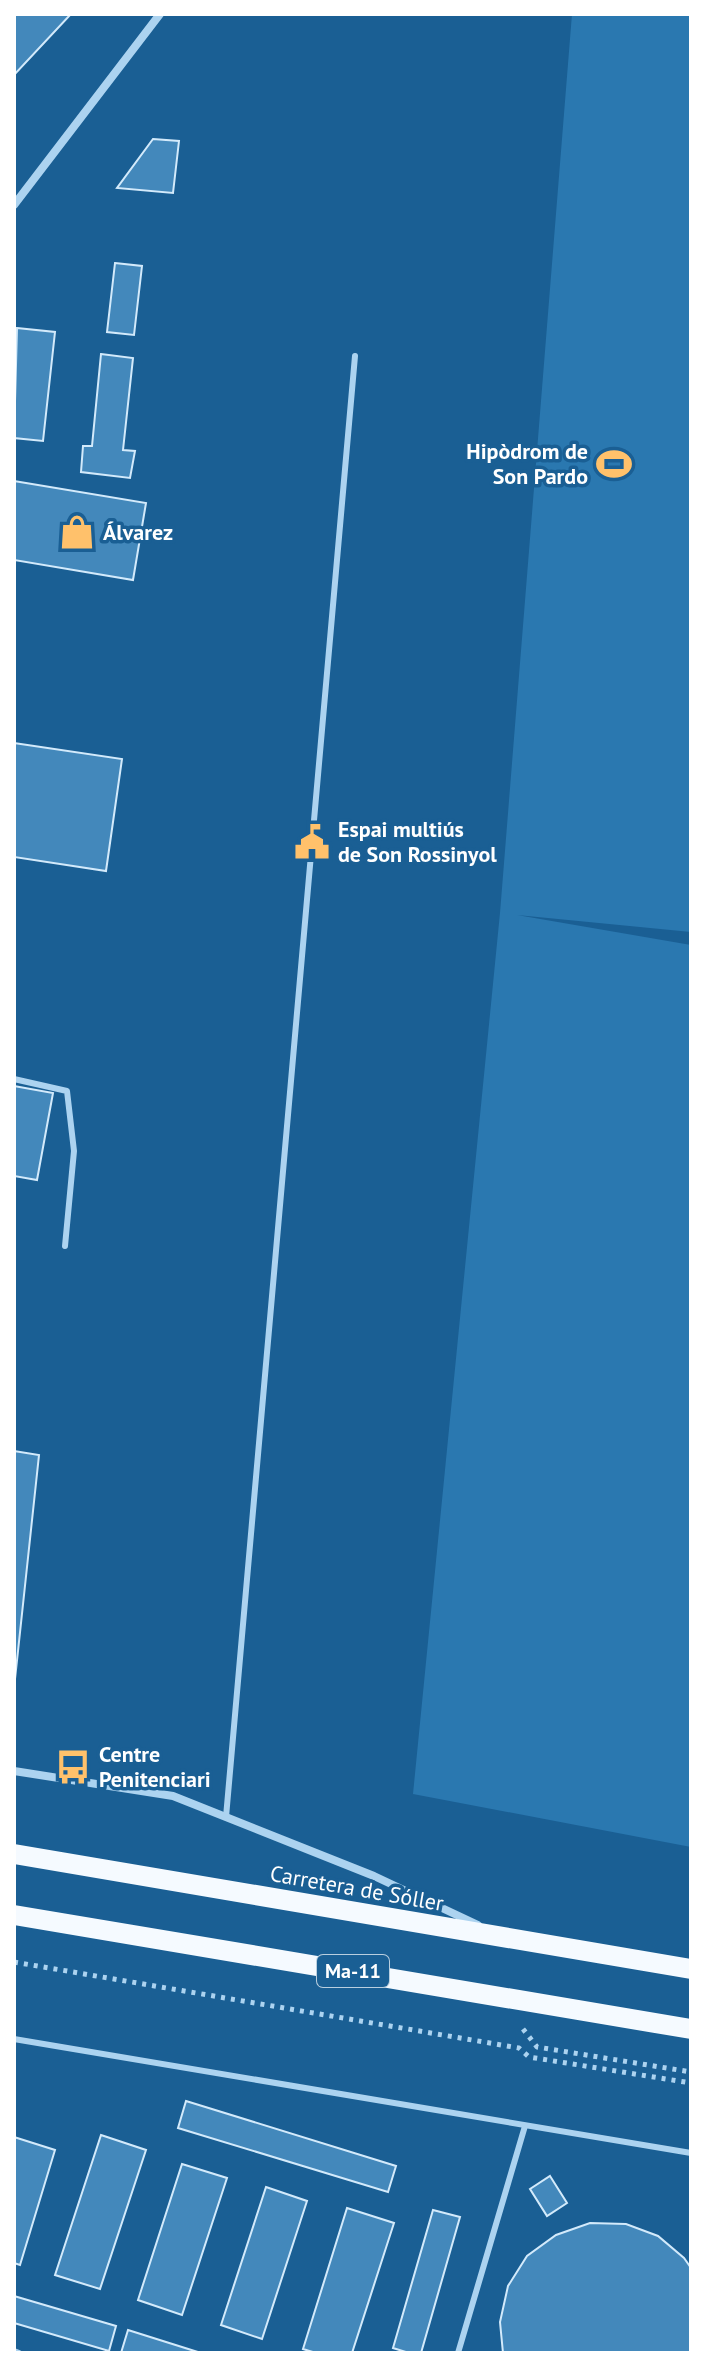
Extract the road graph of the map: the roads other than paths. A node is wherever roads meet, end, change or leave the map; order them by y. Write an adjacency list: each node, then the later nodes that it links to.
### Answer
1 (160, 14): 2 (street)
2 (14, 205)
3 (355, 356): 7 (lane)
4 (14, 1079): 5 (lane)
5 (65, 1246)
6 (14, 1771): 7 (street)
7 (226, 1817): 10 (street)
8 (14, 1854): 10 (main road, Carretera de Sóller)
9 (14, 1915): 12 (main road, Ma-11)
10 (504, 1937): 11 (main road, Carretera de Sóller)
11 (691, 1969)
12 (691, 2029)
13 (14, 2039): 14 (lane)
14 (525, 2126): 15 (lane); 16 (lane)
15 (691, 2153)
16 (458, 2353)

